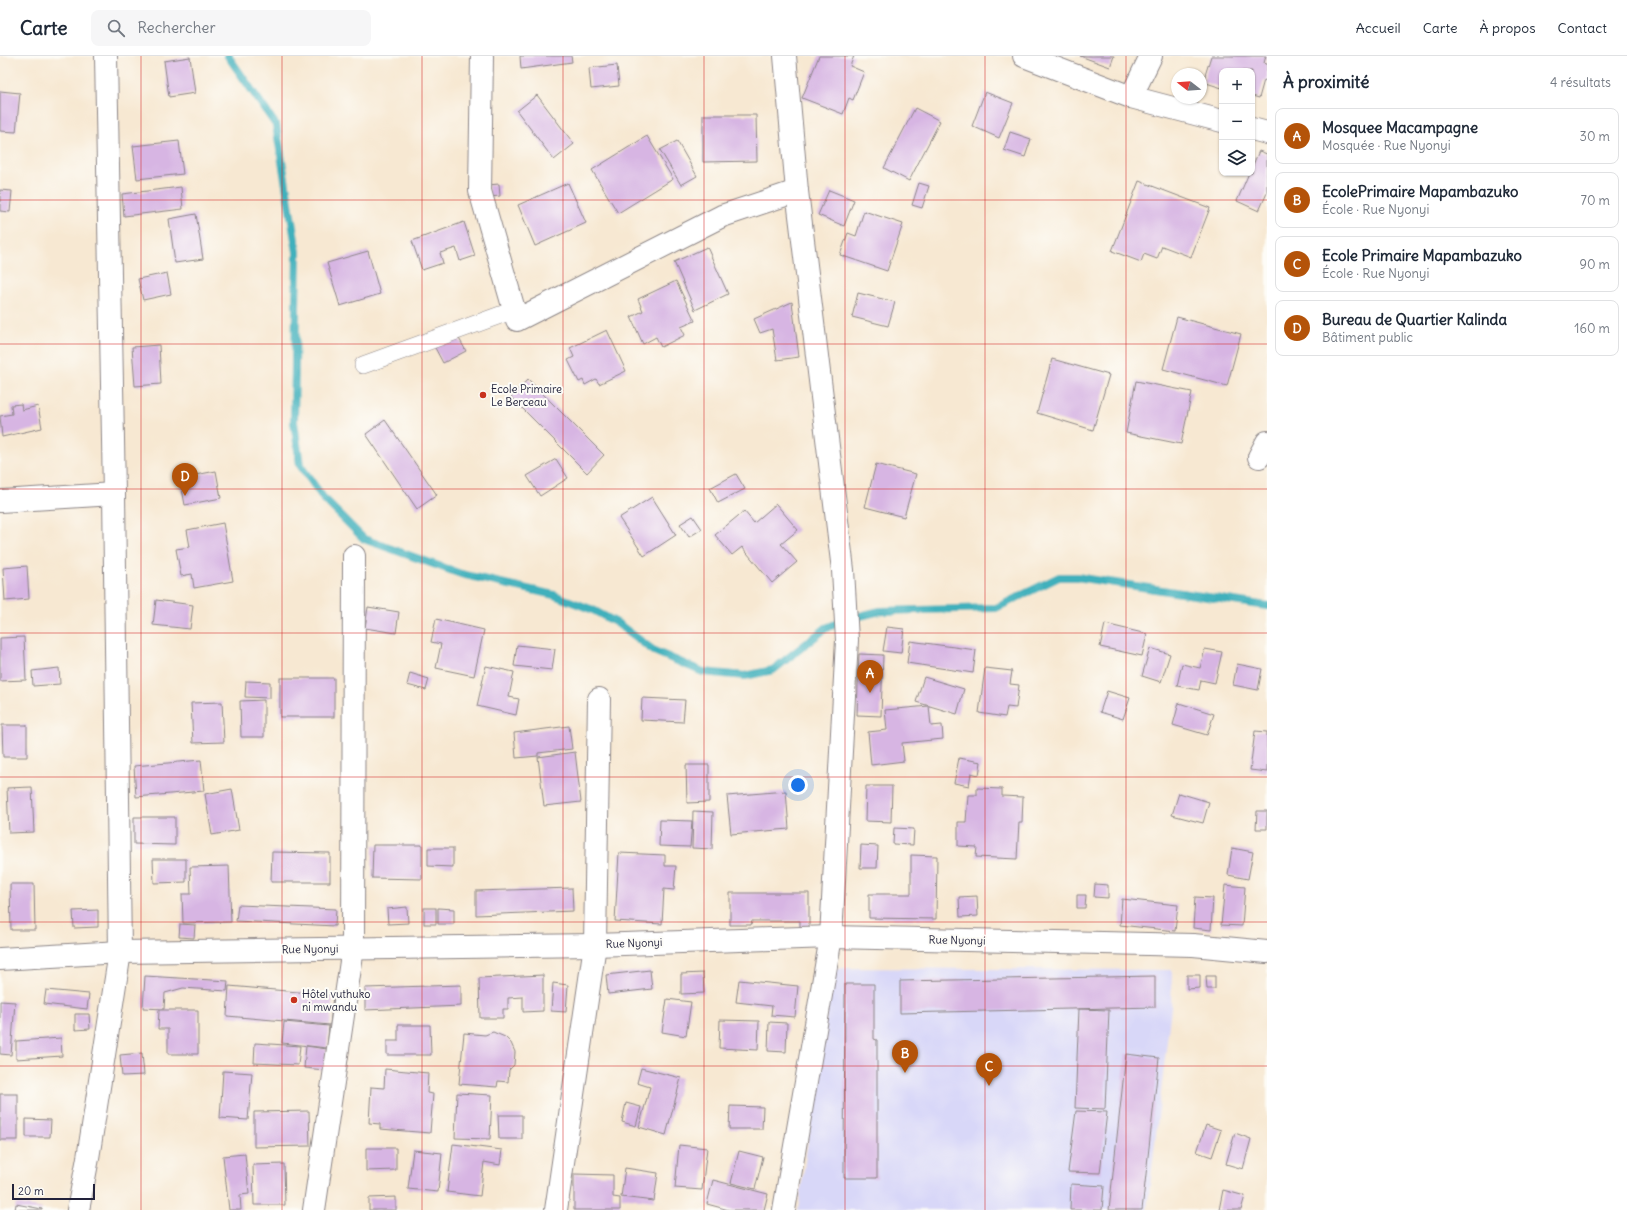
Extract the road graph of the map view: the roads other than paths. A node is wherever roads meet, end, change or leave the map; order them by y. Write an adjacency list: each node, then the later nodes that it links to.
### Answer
1 (106, 56): 13 (street)
2 (482, 56): 11 (street)
3 (785, 56): 10 (street)
4 (1024, 56): 6 (street)
5 (1151, 56): 6 (street)
6 (1131, 97): 7 (street)
7 (1219, 120)
8 (1255, 130): 9 (street)
9 (1267, 133)
10 (797, 191): 11 (street); 17 (street)
11 (514, 310): 12 (lane)
12 (363, 365)
13 (114, 494): 14 (street); 20 (street)
14 (0, 501)
15 (354, 556): 19 (street)
16 (599, 699): 18 (street)
17 (831, 937): 18 (street, Rue Nyonyi); 21 (street, Rue Nyonyi); 26 (street)
18 (595, 945): 19 (street, Rue Nyonyi); 25 (street)
19 (353, 948): 20 (street, Rue Nyonyi); 24 (street)
20 (120, 952): 22 (street, Rue Nyonyi); 23 (street)
21 (1267, 952)
22 (0, 959)
23 (78, 1210)
24 (314, 1210)
25 (556, 1210)
26 (784, 1210)

